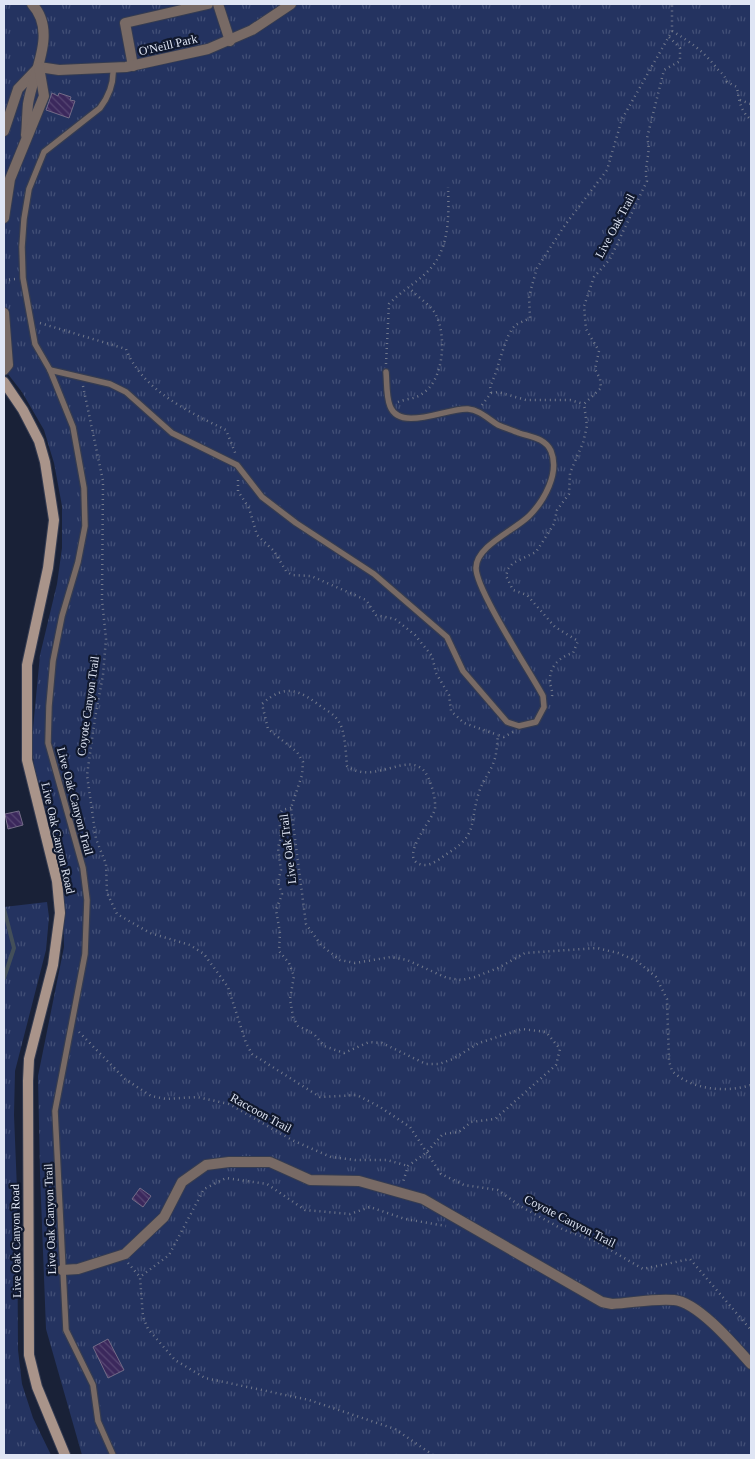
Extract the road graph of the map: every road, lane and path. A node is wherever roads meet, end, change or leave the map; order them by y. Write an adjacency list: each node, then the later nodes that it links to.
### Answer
1 (32, 4): 10 (street)
2 (208, 4): 9 (street)
3 (218, 4): 8 (street)
4 (291, 4): 8 (street, O'Neill Park)
5 (672, 4): 6 (path)
6 (672, 31): 7 (path); 12 (path)
7 (668, 37): 25 (path); 26 (path, Live Oak Trail)
8 (230, 41): 9 (street, O'Neill Park)
9 (133, 66): 11 (street, O'Neill Park)
10 (39, 67): 11 (street, O'Neill Park); 15 (street); 17 (street)
11 (113, 68): 21 (lane, Live Oak Canyon Trail)
12 (740, 100): 13 (path); 14 (path)
13 (751, 104)
14 (751, 120)
15 (4, 130)
16 (448, 187): 18 (path)
17 (4, 218)
18 (409, 287): 22 (path); 27 (path)
19 (4, 317): 20 (street)
20 (4, 370)
21 (50, 370): 23 (lane); 32 (lane, Live Oak Canyon Trail)
22 (386, 372): 27 (lane)
23 (85, 377): 30 (lane); 34 (path, Coyote Canyon Trail)
24 (4, 382): 43 (main road, Live Oak Canyon Road)
25 (491, 393): 26 (path); 28 (path)
26 (584, 404): 29 (path)
27 (390, 405): 28 (lane)
28 (478, 411): 29 (lane)
29 (544, 707): 30 (lane)
30 (520, 726): 31 (path, Live Oak Trail)
31 (292, 808): 33 (path, Live Oak Trail); 34 (path)
32 (70, 1024): 35 (path, Raccoon Trail); 39 (lane, Live Oak Canyon Trail)
33 (751, 1085)
34 (427, 1152): 35 (path); 41 (path, Coyote Canyon Trail)
35 (408, 1166): 36 (path)
36 (401, 1192): 37 (street); 38 (street)
37 (466, 1224): 40 (path); 42 (street)
38 (124, 1254): 39 (street); 40 (path)
39 (62, 1270): 44 (lane, Live Oak Canyon Trail)
40 (140, 1277): 45 (path)
41 (751, 1330)
42 (751, 1364)
43 (65, 1455)
44 (113, 1455)
45 (433, 1455)

